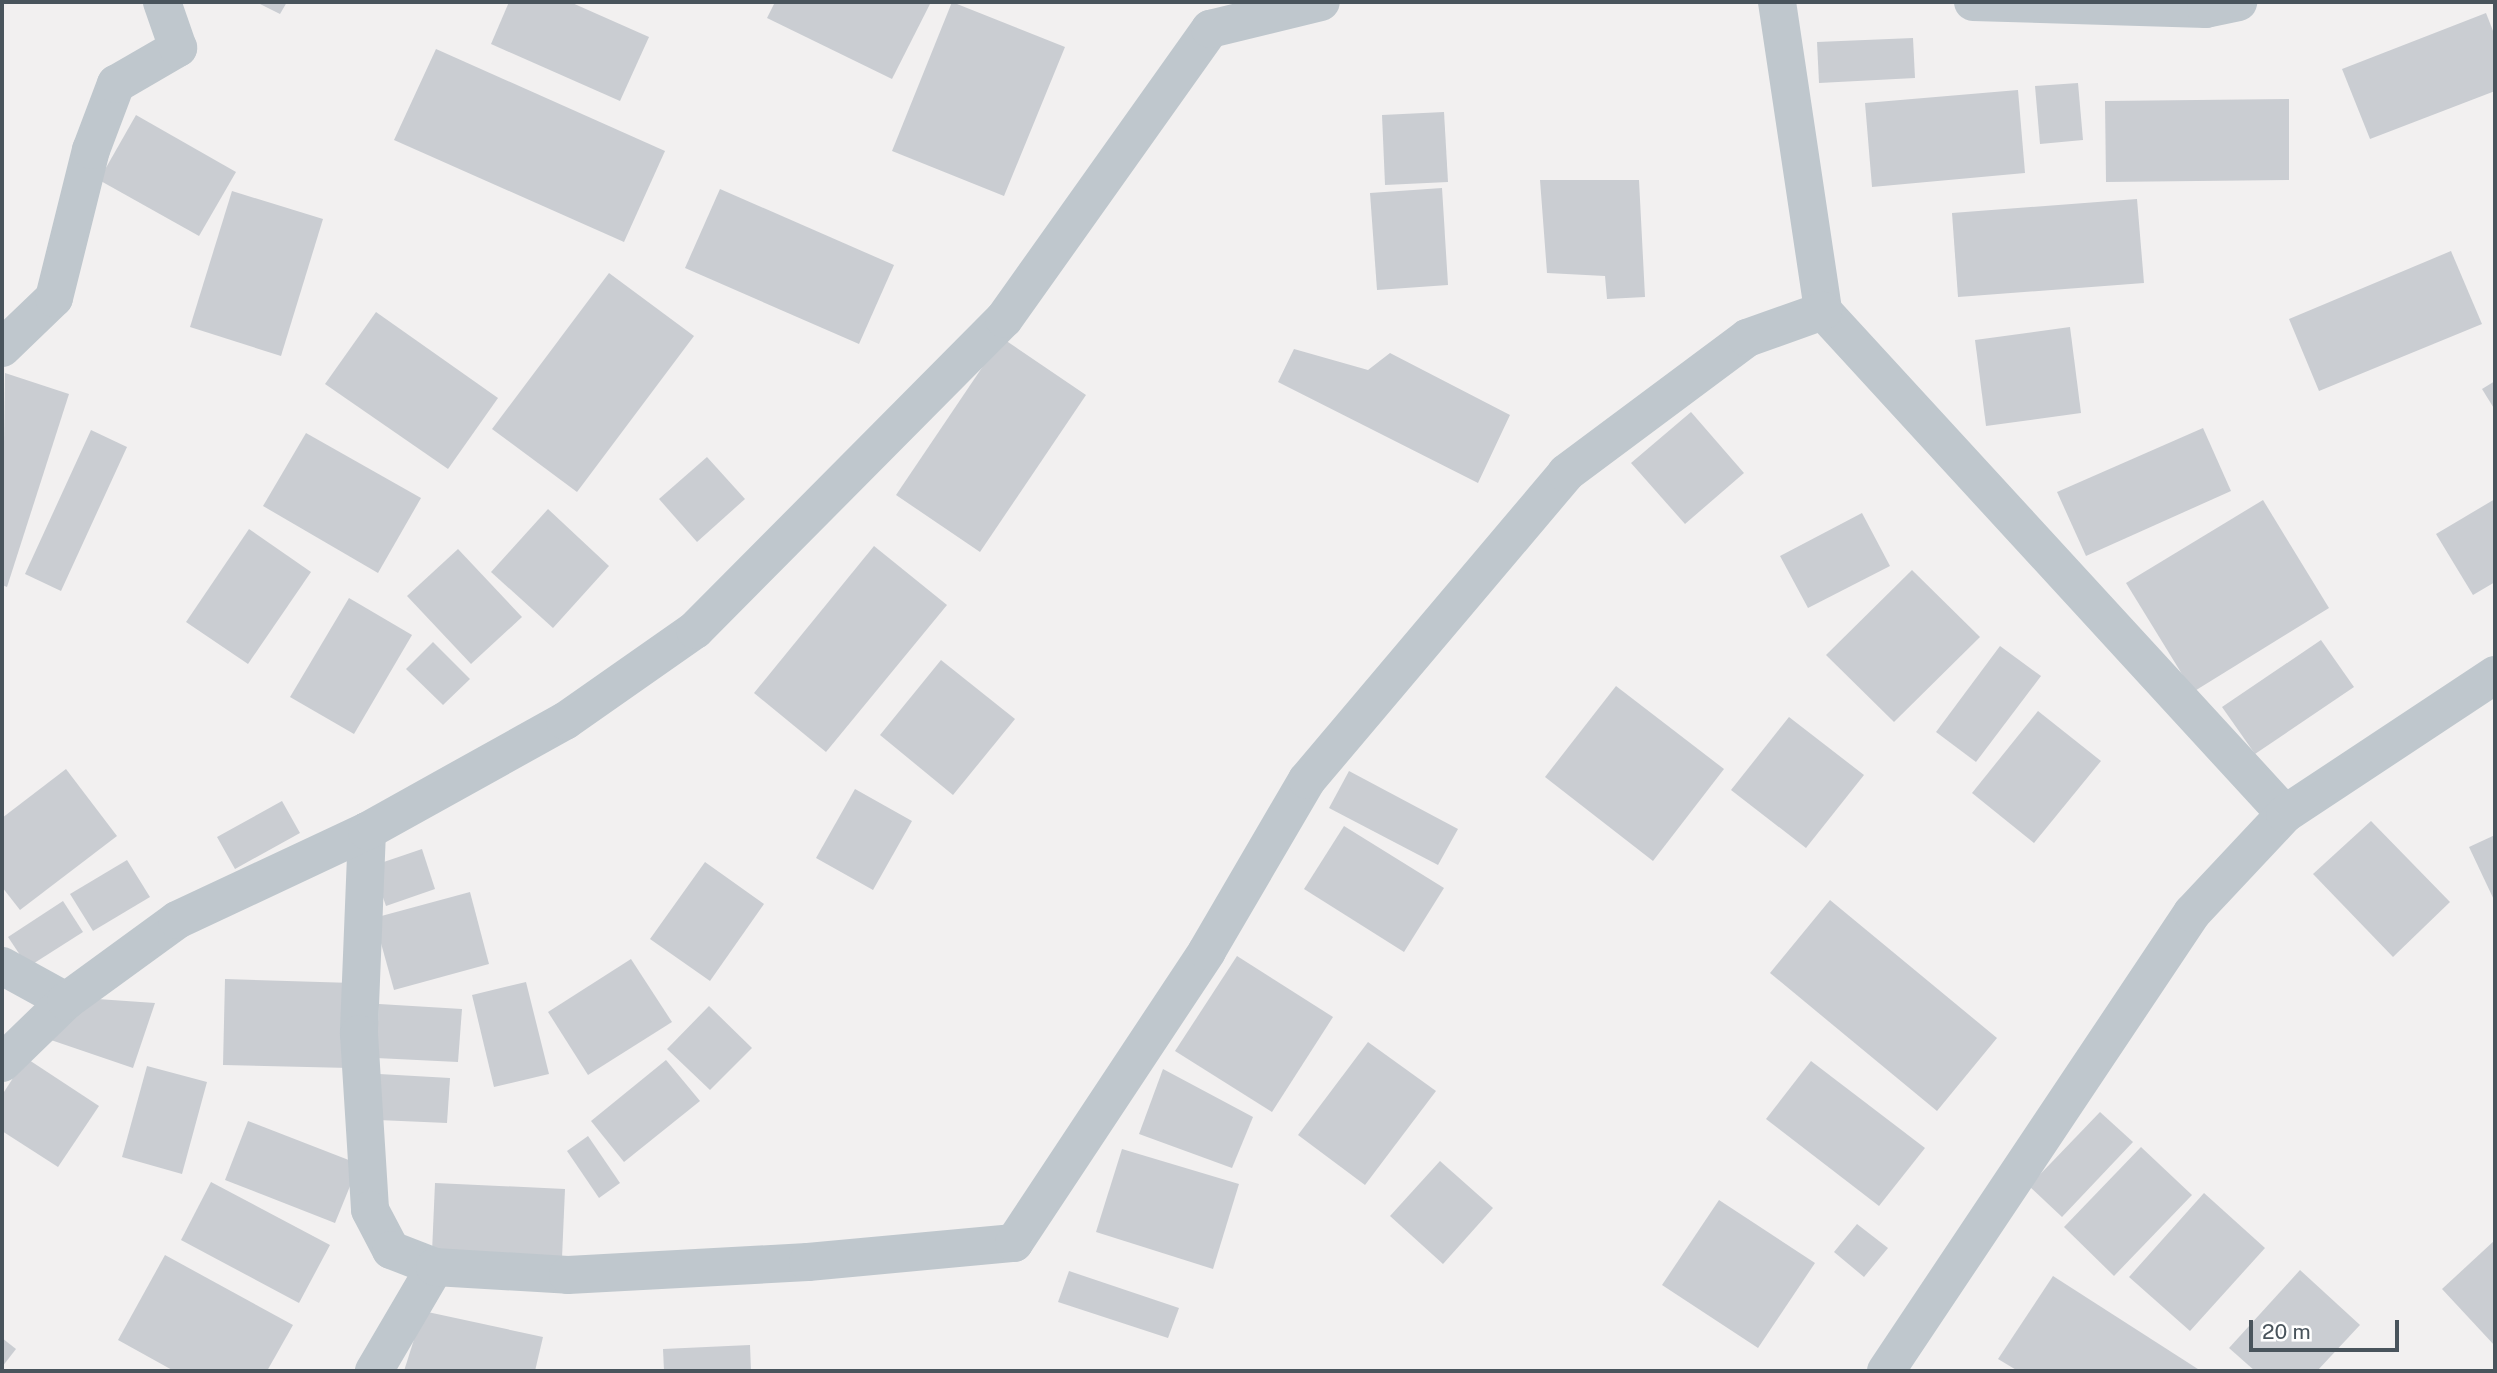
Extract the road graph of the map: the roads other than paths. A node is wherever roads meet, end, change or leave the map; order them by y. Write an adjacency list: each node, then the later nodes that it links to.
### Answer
1 (162, 2): 8 (street)
2 (1321, 2): 6 (street)
3 (1777, 2): 7 (street)
4 (1973, 2): 5 (street)
5 (2238, 2)
6 (1205, 15): 11 (street)
7 (1823, 311): 10 (street); 15 (street)
8 (2, 348)
9 (2495, 675): 10 (street)
10 (2285, 814): 17 (street)
11 (367, 831): 13 (street); 15 (street)
12 (2, 966): 13 (street)
13 (66, 1001): 14 (street)
14 (2, 1063)
15 (435, 1267): 16 (street)
16 (374, 1371)
17 (1886, 1371)

